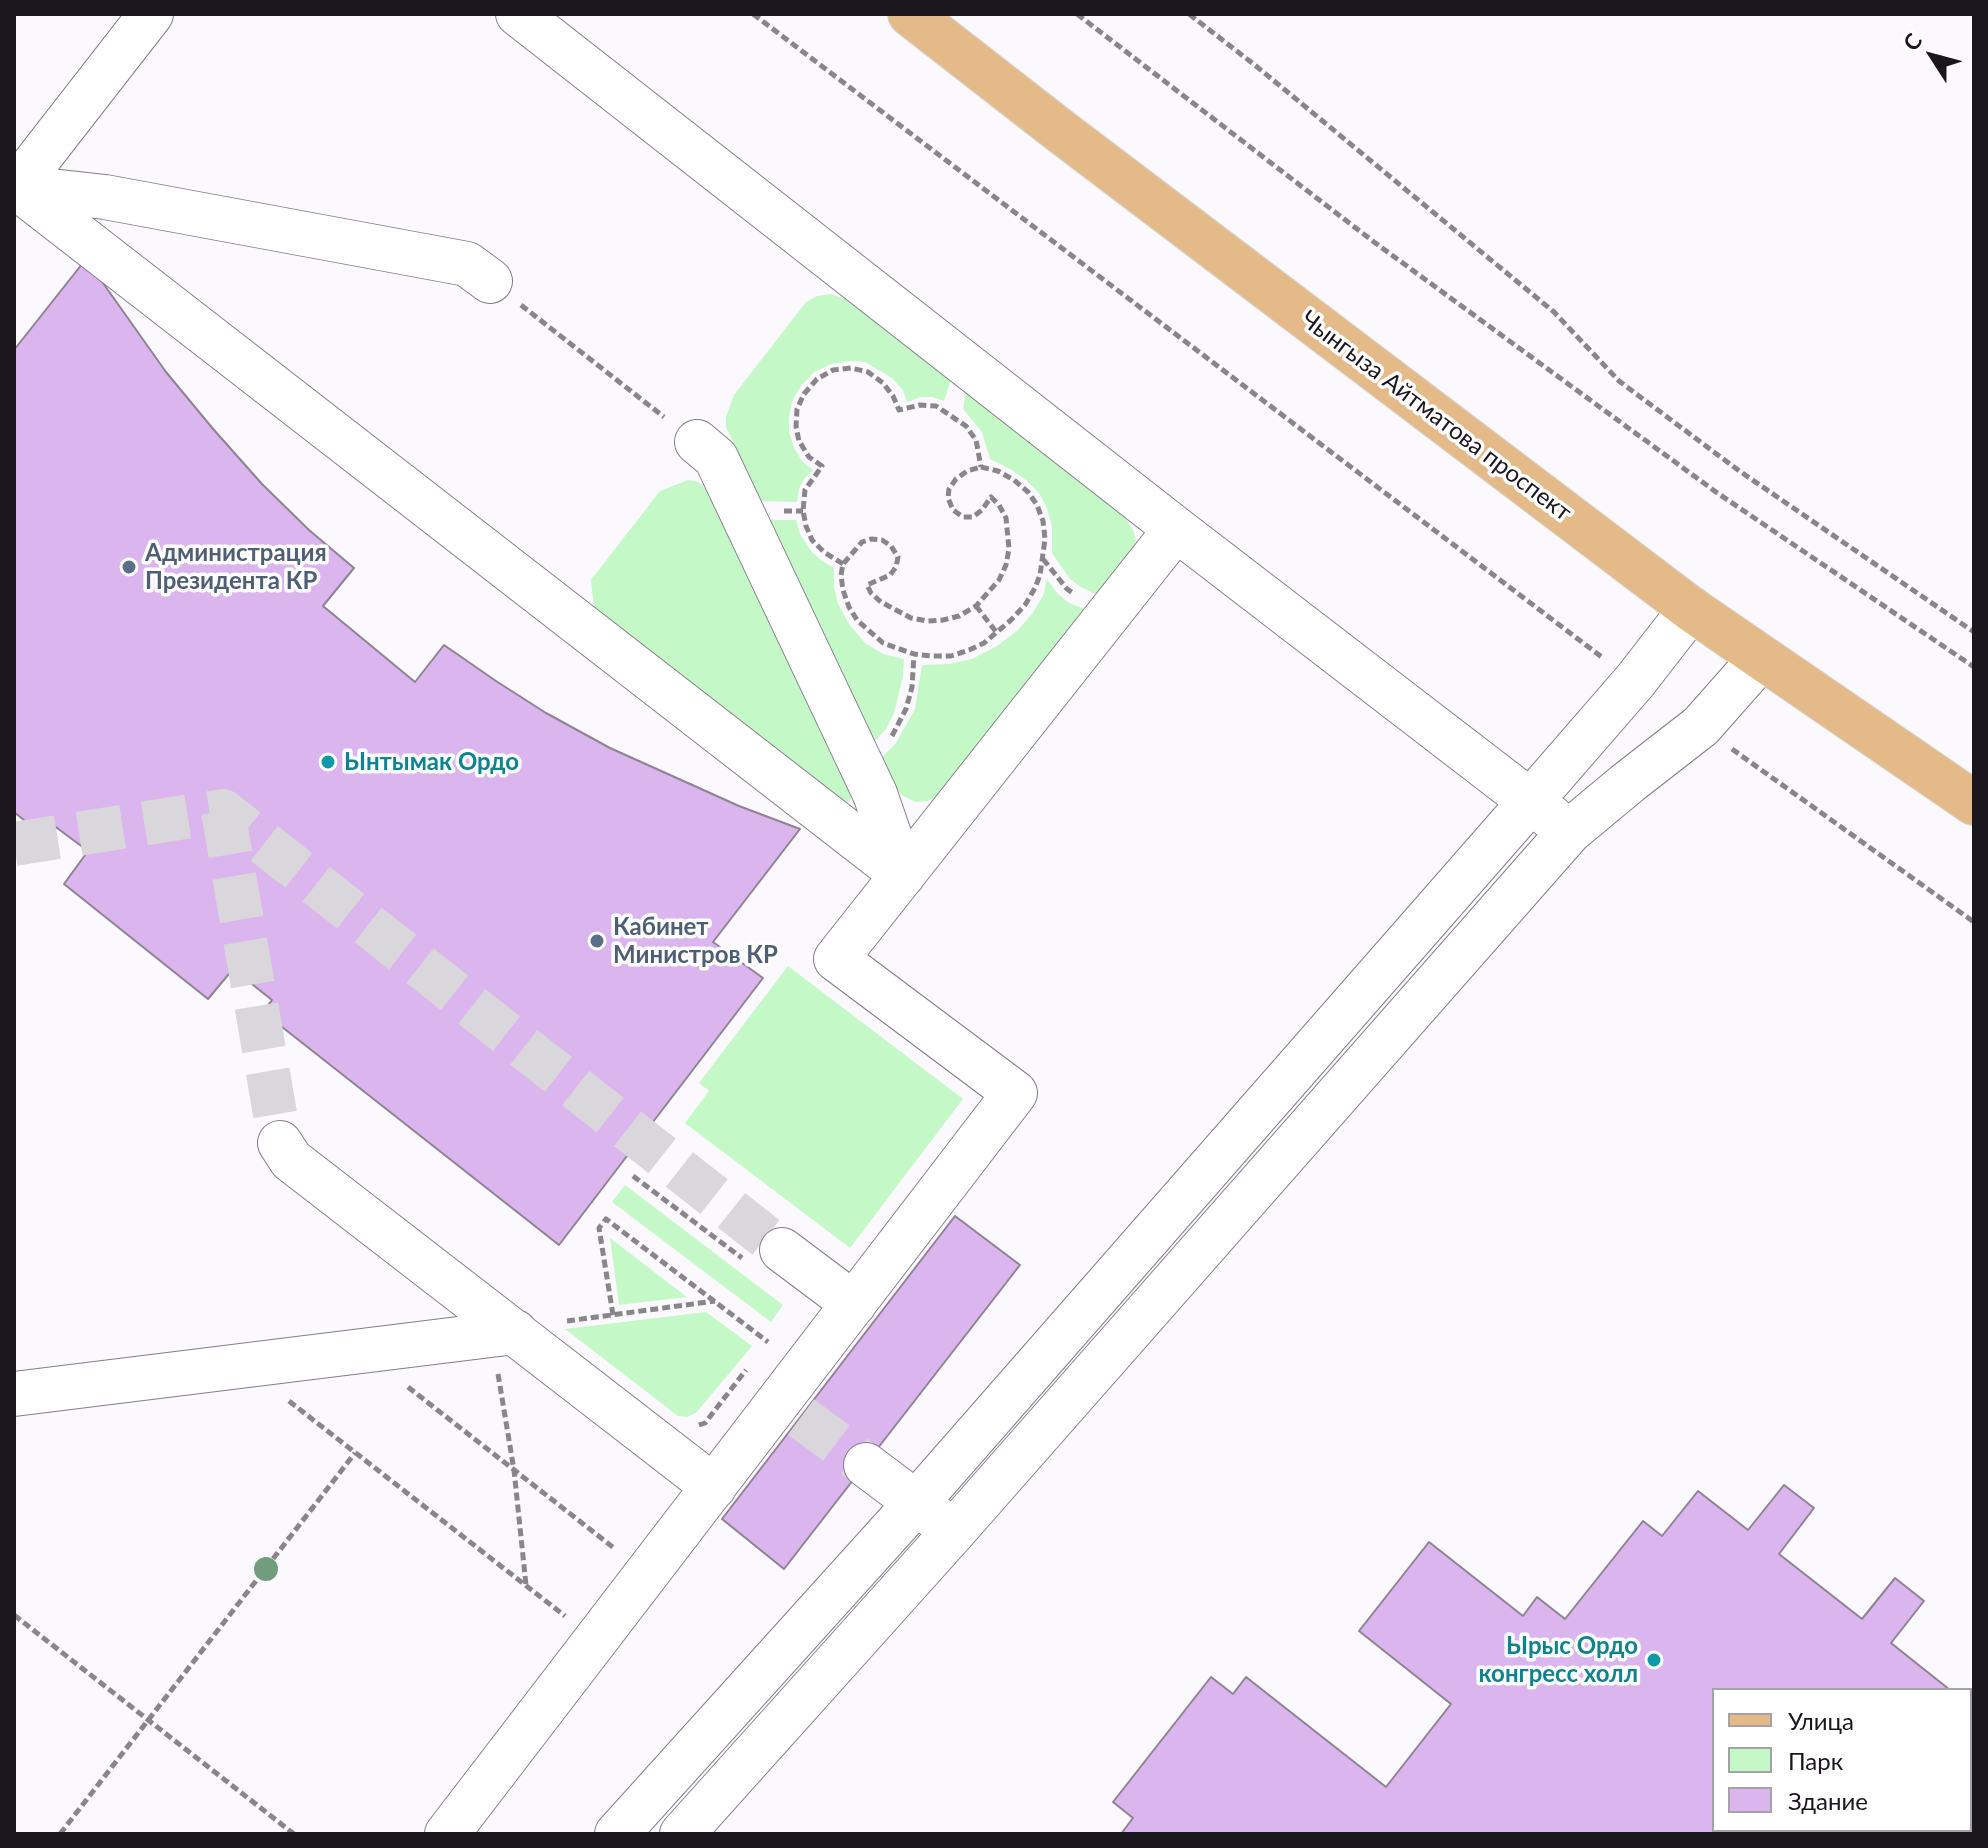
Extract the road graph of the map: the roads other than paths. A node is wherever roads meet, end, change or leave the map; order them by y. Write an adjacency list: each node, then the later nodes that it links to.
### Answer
1 (151, 14): 4 (street)
2 (518, 14): 7 (street)
3 (910, 14): 8 (main road, Чынгыза Айтматова проспект)
4 (15, 189): 5 (street); 13 (street)
5 (490, 281)
6 (697, 442): 13 (street)
7 (1176, 529): 10 (street); 13 (street)
8 (1691, 609): 9 (main road, Чынгыза Айтматова проспект); 10 (street)
9 (1761, 658): 11 (main road, Чынгыза Айтматова проспект); 12 (street)
10 (1530, 802): 12 (street); 21 (street)
11 (1974, 803)
12 (1570, 831): 22 (street)
13 (903, 875): 16 (street)
14 (280, 1143): 17 (street)
15 (767, 1258): 16 (street)
16 (854, 1304): 20 (street)
17 (505, 1346): 18 (street); 20 (street)
18 (14, 1394)
19 (866, 1465): 21 (street)
20 (714, 1487): 23 (street)
21 (916, 1503): 22 (street); 24 (street)
22 (954, 1531): 25 (street)
23 (447, 1834)
24 (617, 1834)
25 (682, 1834)

